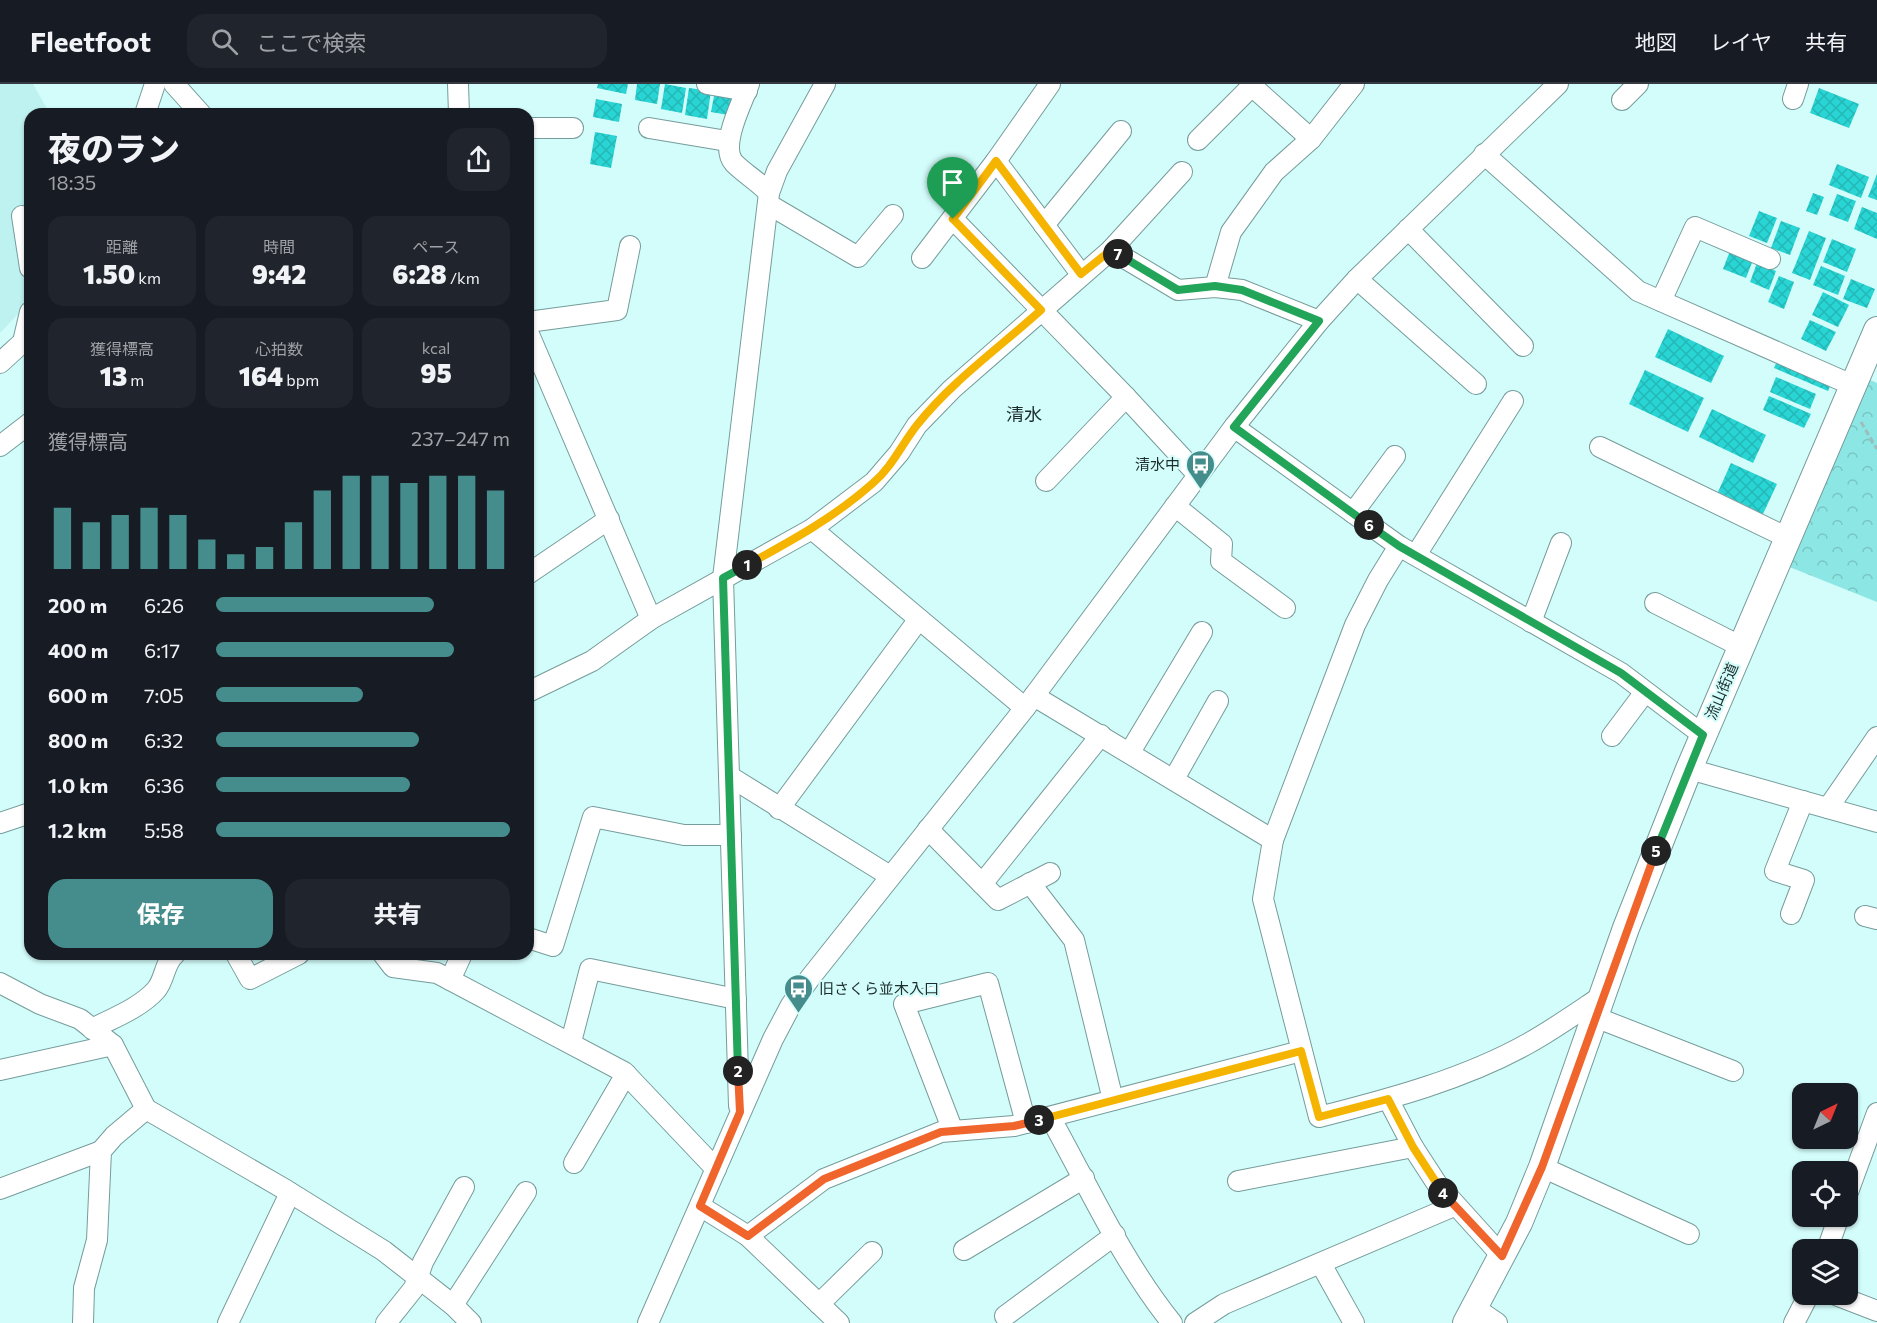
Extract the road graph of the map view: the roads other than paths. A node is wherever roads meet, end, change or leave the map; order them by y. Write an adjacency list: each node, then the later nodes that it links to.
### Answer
1 (155, 84): 13 (street)
2 (174, 84): 14 (street)
3 (458, 84): 15 (street)
4 (707, 84): 11 (street)
5 (825, 84): 26 (street)
6 (1050, 84): 24 (street)
7 (1354, 84): 20 (street)
8 (1558, 84): 23 (street)
9 (1638, 84): 12 (street)
10 (1253, 85): 20 (street); 21 (street)
11 (748, 87): 22 (street)
12 (1622, 100)
13 (147, 108)
14 (196, 108)
15 (459, 108)
16 (534, 128): 17 (street)
17 (573, 128)
18 (649, 128): 22 (street)
19 (1122, 131): 30 (street)
20 (1311, 139): 39 (street)
21 (1198, 140)
22 (727, 141): 26 (street)
23 (1484, 154): 32 (street); 40 (street)
24 (996, 161): 29 (street); 30 (street)
25 (1182, 172): 34 (street)
26 (769, 199): 27 (street); 68 (street)
27 (893, 215)
28 (22, 216): 31 (street)
29 (953, 219): 35 (street); 41 (street)
30 (1044, 225): 37 (street)
31 (24, 229)
32 (1408, 229): 38 (street); 47 (street)
33 (630, 246): 42 (street)
34 (1111, 250): 37 (street); 39 (street)
35 (922, 258)
36 (1770, 259): 40 (street)
37 (1081, 274): 41 (street)
38 (1357, 279): 43 (street); 49 (street)
39 (1215, 286): 43 (street)
40 (1661, 301): 50 (street)
41 (1041, 310): 51 (street); 63 (street)
42 (534, 321)
43 (1319, 321): 53 (street)
44 (1877, 330): 50 (main road, 流山街道)
45 (24, 338): 48 (street)
46 (534, 346): 62 (street)
47 (1523, 346)
48 (0, 363)
49 (1476, 384)
50 (1852, 385): 64 (main road, 流山街道)
51 (1126, 397): 58 (street); 59 (street)
52 (1513, 400): 66 (street)
53 (1234, 427): 58 (street); 61 (street)
54 (24, 428): 55 (street)
55 (0, 446)
56 (1600, 447): 64 (street)
57 (1395, 456): 61 (street)
58 (1198, 475): 60 (street)
59 (1046, 481)
60 (1175, 506): 70 (street); 79 (street)
61 (1353, 513): 66 (street)
62 (609, 519): 67 (street); 71 (street)
63 (812, 529): 68 (street); 72 (street)
64 (1786, 537): 75 (main road, 流山街道)
65 (1561, 543): 73 (street)
66 (1407, 551): 73 (street); 96 (street)
67 (534, 570)
68 (723, 578): 71 (street); 86 (street)
69 (1654, 603): 75 (street)
70 (1285, 608)
71 (651, 619): 76 (street)
72 (920, 619): 79 (street); 90 (street)
73 (1531, 622): 77 (street)
74 (1202, 632): 84 (street)
75 (1740, 646): 81 (main road, 流山街道)
76 (534, 689)
77 (1645, 692): 81 (street); 82 (street)
78 (1218, 701): 87 (street)
79 (1029, 702): 80 (street); 94 (street)
80 (1101, 735): 84 (street); 100 (street)
81 (1703, 735): 85 (main road, 流山街道)
82 (1612, 736)
83 (1877, 737): 89 (street)
84 (1130, 752): 87 (street)
85 (1689, 768): 88 (street); 111 (main road, 流山街道)
86 (729, 776): 90 (street); 95 (street)
87 (1174, 779): 96 (street)
88 (1803, 801): 89 (street); 101 (street)
89 (1828, 808): 92 (street)
90 (779, 809): 98 (street)
91 (24, 815): 93 (street)
92 (1877, 822)
93 (0, 823)
94 (928, 829): 98 (street); 100 (street)
95 (731, 835): 102 (street); 110 (street)
96 (1273, 840): 115 (street)
97 (1050, 873): 99 (street)
98 (890, 876): 122 (street)
99 (1030, 883): 100 (street); 120 (street)
100 (982, 884)
101 (1791, 914)
102 (534, 940)
103 (168, 960): 112 (street)
104 (239, 960): 105 (street)
105 (287, 960)
106 (388, 960): 108 (street)
107 (459, 960): 108 (street)
108 (450, 980): 113 (street)
109 (0, 983): 112 (street)
110 (736, 999): 113 (street); 122 (street)
111 (1599, 1006): 117 (street); 119 (street); 131 (main road, 流山街道)
112 (92, 1029): 114 (street)
113 (571, 1042): 118 (street)
114 (113, 1045): 116 (street); 121 (street)
115 (1301, 1051): 119 (street); 120 (street)
116 (0, 1070)
117 (1733, 1071)
118 (626, 1074): 129 (street); 132 (street)
119 (1388, 1099): 127 (street)
120 (1113, 1100): 124 (street)
121 (146, 1109): 128 (street); 138 (street)
122 (740, 1112): 132 (street)
123 (1877, 1113): 130 (street)
124 (1050, 1117): 125 (street); 133 (street)
125 (1026, 1123): 126 (street); 126 (street)
126 (953, 1131): 143 (street)
127 (1413, 1147): 134 (street); 140 (street)
128 (101, 1151): 136 (street); 156 (street)
129 (574, 1163)
130 (1858, 1165)
131 (1542, 1167): 141 (street); 146 (main road, 流山街道)
132 (716, 1168): 139 (street)
133 (1084, 1178): 142 (street); 144 (street)
134 (1238, 1181)
135 (464, 1187): 148 (street)
136 (0, 1189)
137 (526, 1192): 151 (street)
138 (290, 1193): 148 (street); 157 (street)
139 (700, 1206): 143 (street); 160 (street)
140 (1454, 1206): 146 (street); 147 (street)
141 (1689, 1234)
142 (1115, 1235): 154 (street); 162 (street)
143 (748, 1236): 149 (street)
144 (964, 1250)
145 (872, 1252): 149 (street)
146 (1502, 1256): 155 (main road, 流山街道)
147 (1321, 1264): 163 (street); 164 (street)
148 (418, 1276): 151 (street); 158 (street)
149 (819, 1304): 161 (street)
150 (1858, 1304): 153 (street)
151 (453, 1305): 159 (street)
152 (1803, 1305): 166 (street)
153 (1877, 1311)
154 (1005, 1316)
155 (1471, 1316): 165 (street)
156 (81, 1322)
157 (228, 1323)
158 (386, 1323)
159 (471, 1323)
160 (648, 1323)
161 (838, 1323)
162 (1172, 1323)
163 (1195, 1323)
164 (1354, 1323)
165 (1497, 1323)
166 (1794, 1323)

